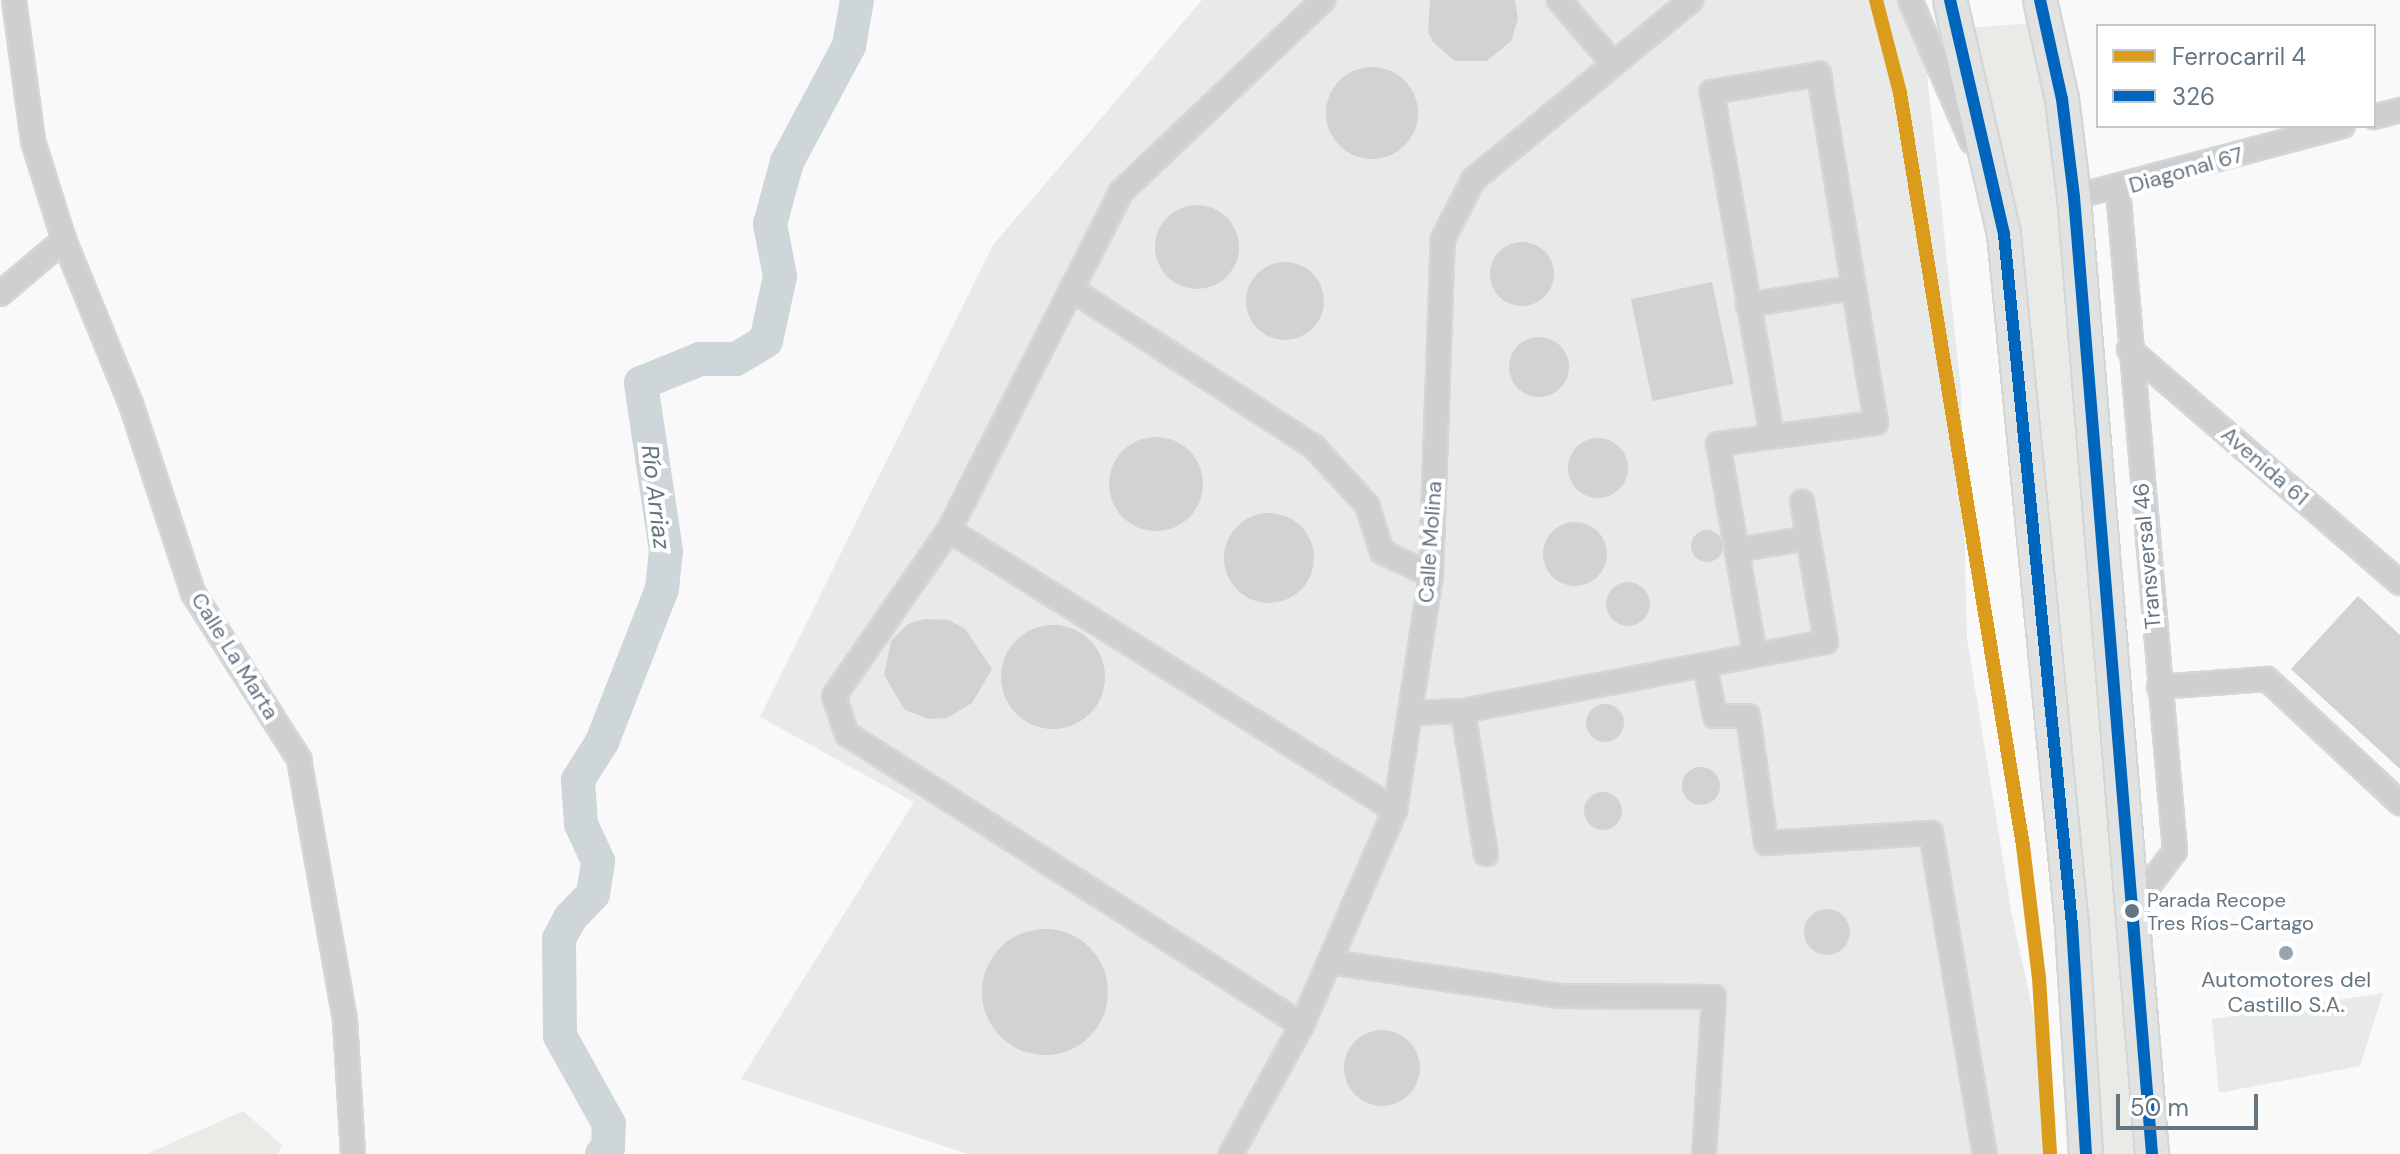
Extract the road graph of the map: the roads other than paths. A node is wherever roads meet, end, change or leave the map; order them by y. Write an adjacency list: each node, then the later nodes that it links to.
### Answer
1 (14, 0): 8 (street, Calle La Marta)
2 (1323, 0): 18 (street)
3 (1559, 0): 9 (street)
4 (1691, 0): 9 (street, Calle Molina)
5 (1910, 0): 14 (street)
6 (1950, 0): 14 (highway)
7 (2040, 0): 15 (highway)
8 (8, 27): 16 (street, Calle La Marta)
9 (1613, 63): 27 (street, Calle Molina)
10 (2400, 110): 11 (street)
11 (2376, 116)
12 (2336, 128): 13 (street, Diagonal 67)
13 (2118, 189): 15 (street, Diagonal 67); 21 (street, Transversal 46)
14 (1995, 195): 44 (highway)
15 (2074, 197): 37 (highway)
16 (64, 240): 19 (street); 40 (street, Calle La Marta)
17 (1852, 288): 20 (street); 20 (street); 22 (street)
18 (1071, 289): 24 (street); 27 (street)
19 (0, 294)
20 (1748, 305): 22 (street)
21 (2129, 349): 28 (street, Avenida 61); 31 (street, Transversal 46)
22 (1772, 436): 26 (street)
23 (1802, 502): 25 (street)
24 (949, 530): 35 (street); 39 (street)
25 (1808, 538): 26 (street); 29 (street)
26 (1737, 550): 29 (street)
27 (1431, 575): 33 (street, Calle Molina)
28 (2400, 583)
29 (1755, 655): 30 (street)
30 (1705, 665): 32 (street); 43 (street)
31 (2159, 687): 34 (street); 37 (street, Transversal 46)
32 (1463, 711): 33 (street); 36 (street)
33 (1410, 713): 35 (street, Calle Molina)
34 (2400, 803)
35 (1395, 810): 38 (street, Calle Molina)
36 (1486, 854)
37 (2132, 908): 45 (highway)
38 (1330, 962): 39 (street, Calle Molina); 42 (street)
39 (1302, 1025): 41 (street, Calle Molina)
40 (353, 1154)
41 (1231, 1154)
42 (1704, 1154)
43 (1985, 1154)
44 (2086, 1154)
45 (2152, 1154)

